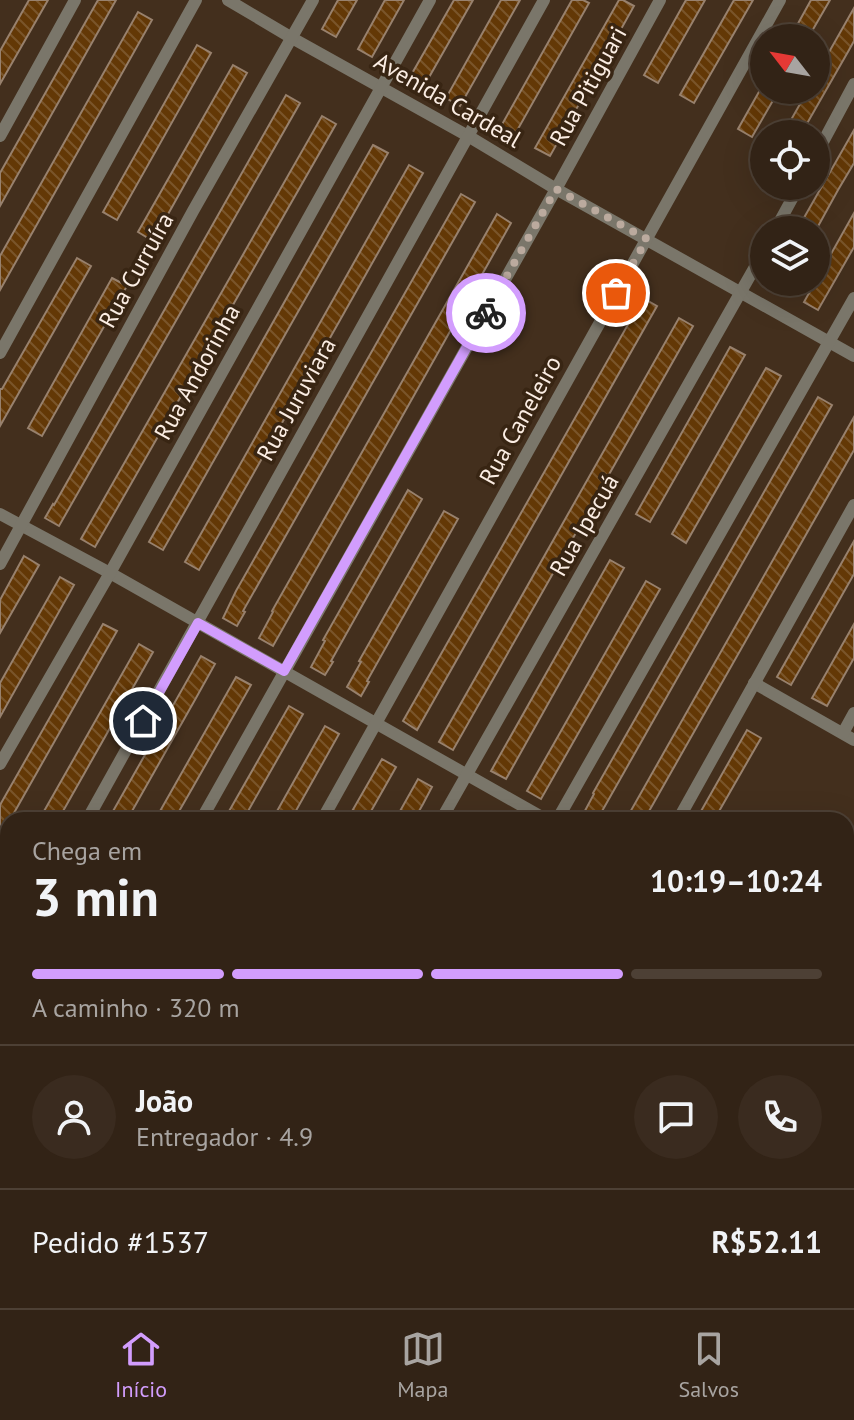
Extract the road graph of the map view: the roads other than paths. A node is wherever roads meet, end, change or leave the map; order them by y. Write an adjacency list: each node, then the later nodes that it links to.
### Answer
1 (75, 0): 13 (street)
2 (196, 0): 21 (street)
3 (228, 0): 9 (street, Avenida Cardeal)
4 (313, 0): 9 (street, Rua Curruíra)
5 (430, 0): 11 (street, Rua Andorinha)
6 (544, 0): 14 (street, Rua Juruviara)
7 (660, 0): 15 (street, Rua Pitiguari)
8 (780, 0): 16 (street, Rua Caneleiro)
9 (292, 38): 11 (street, Avenida Cardeal); 25 (street, Rua Curruíra)
10 (854, 84): 12 (street)
11 (381, 86): 14 (street, Avenida Cardeal); 27 (street, Rua Andorinha)
12 (830, 129)
13 (0, 136)
14 (468, 136): 15 (street, Avenida Cardeal); 28 (street, Rua Juruviara)
15 (556, 189): 16 (street, Avenida Cardeal); 29 (street, Rua Pitiguari)
16 (647, 239): 18 (street, Avenida Cardeal); 32 (street, Rua Caneleiro)
17 (750, 277): 18 (street, Rua Ipecuá)
18 (742, 292): 20 (street, Avenida Cardeal); 35 (street, Rua Ipecuá)
19 (854, 298): 20 (street)
20 (830, 342): 22 (street, Avenida Cardeal); 41 (street)
21 (0, 353)
22 (854, 356)
23 (854, 505): 30 (street)
24 (0, 514): 25 (street)
25 (22, 526): 26 (street, Rua Curruíra); 27 (street)
26 (0, 564)
27 (110, 573): 28 (street); 34 (street, Rua Andorinha)
28 (198, 623): 29 (street); 36 (street, Rua Juruviara)
29 (284, 671): 32 (street); 37 (street, Rua Pitiguari)
30 (754, 683): 33 (street); 42 (street)
31 (854, 713): 33 (street)
32 (375, 724): 35 (street); 38 (street, Rua Caneleiro)
33 (848, 736)
34 (0, 764)
35 (466, 775): 39 (street, Rua Ipecuá); 40 (street)
36 (92, 812)
37 (205, 812)
38 (326, 812)
39 (445, 812)
40 (533, 812)
41 (562, 812)
42 (682, 812)

